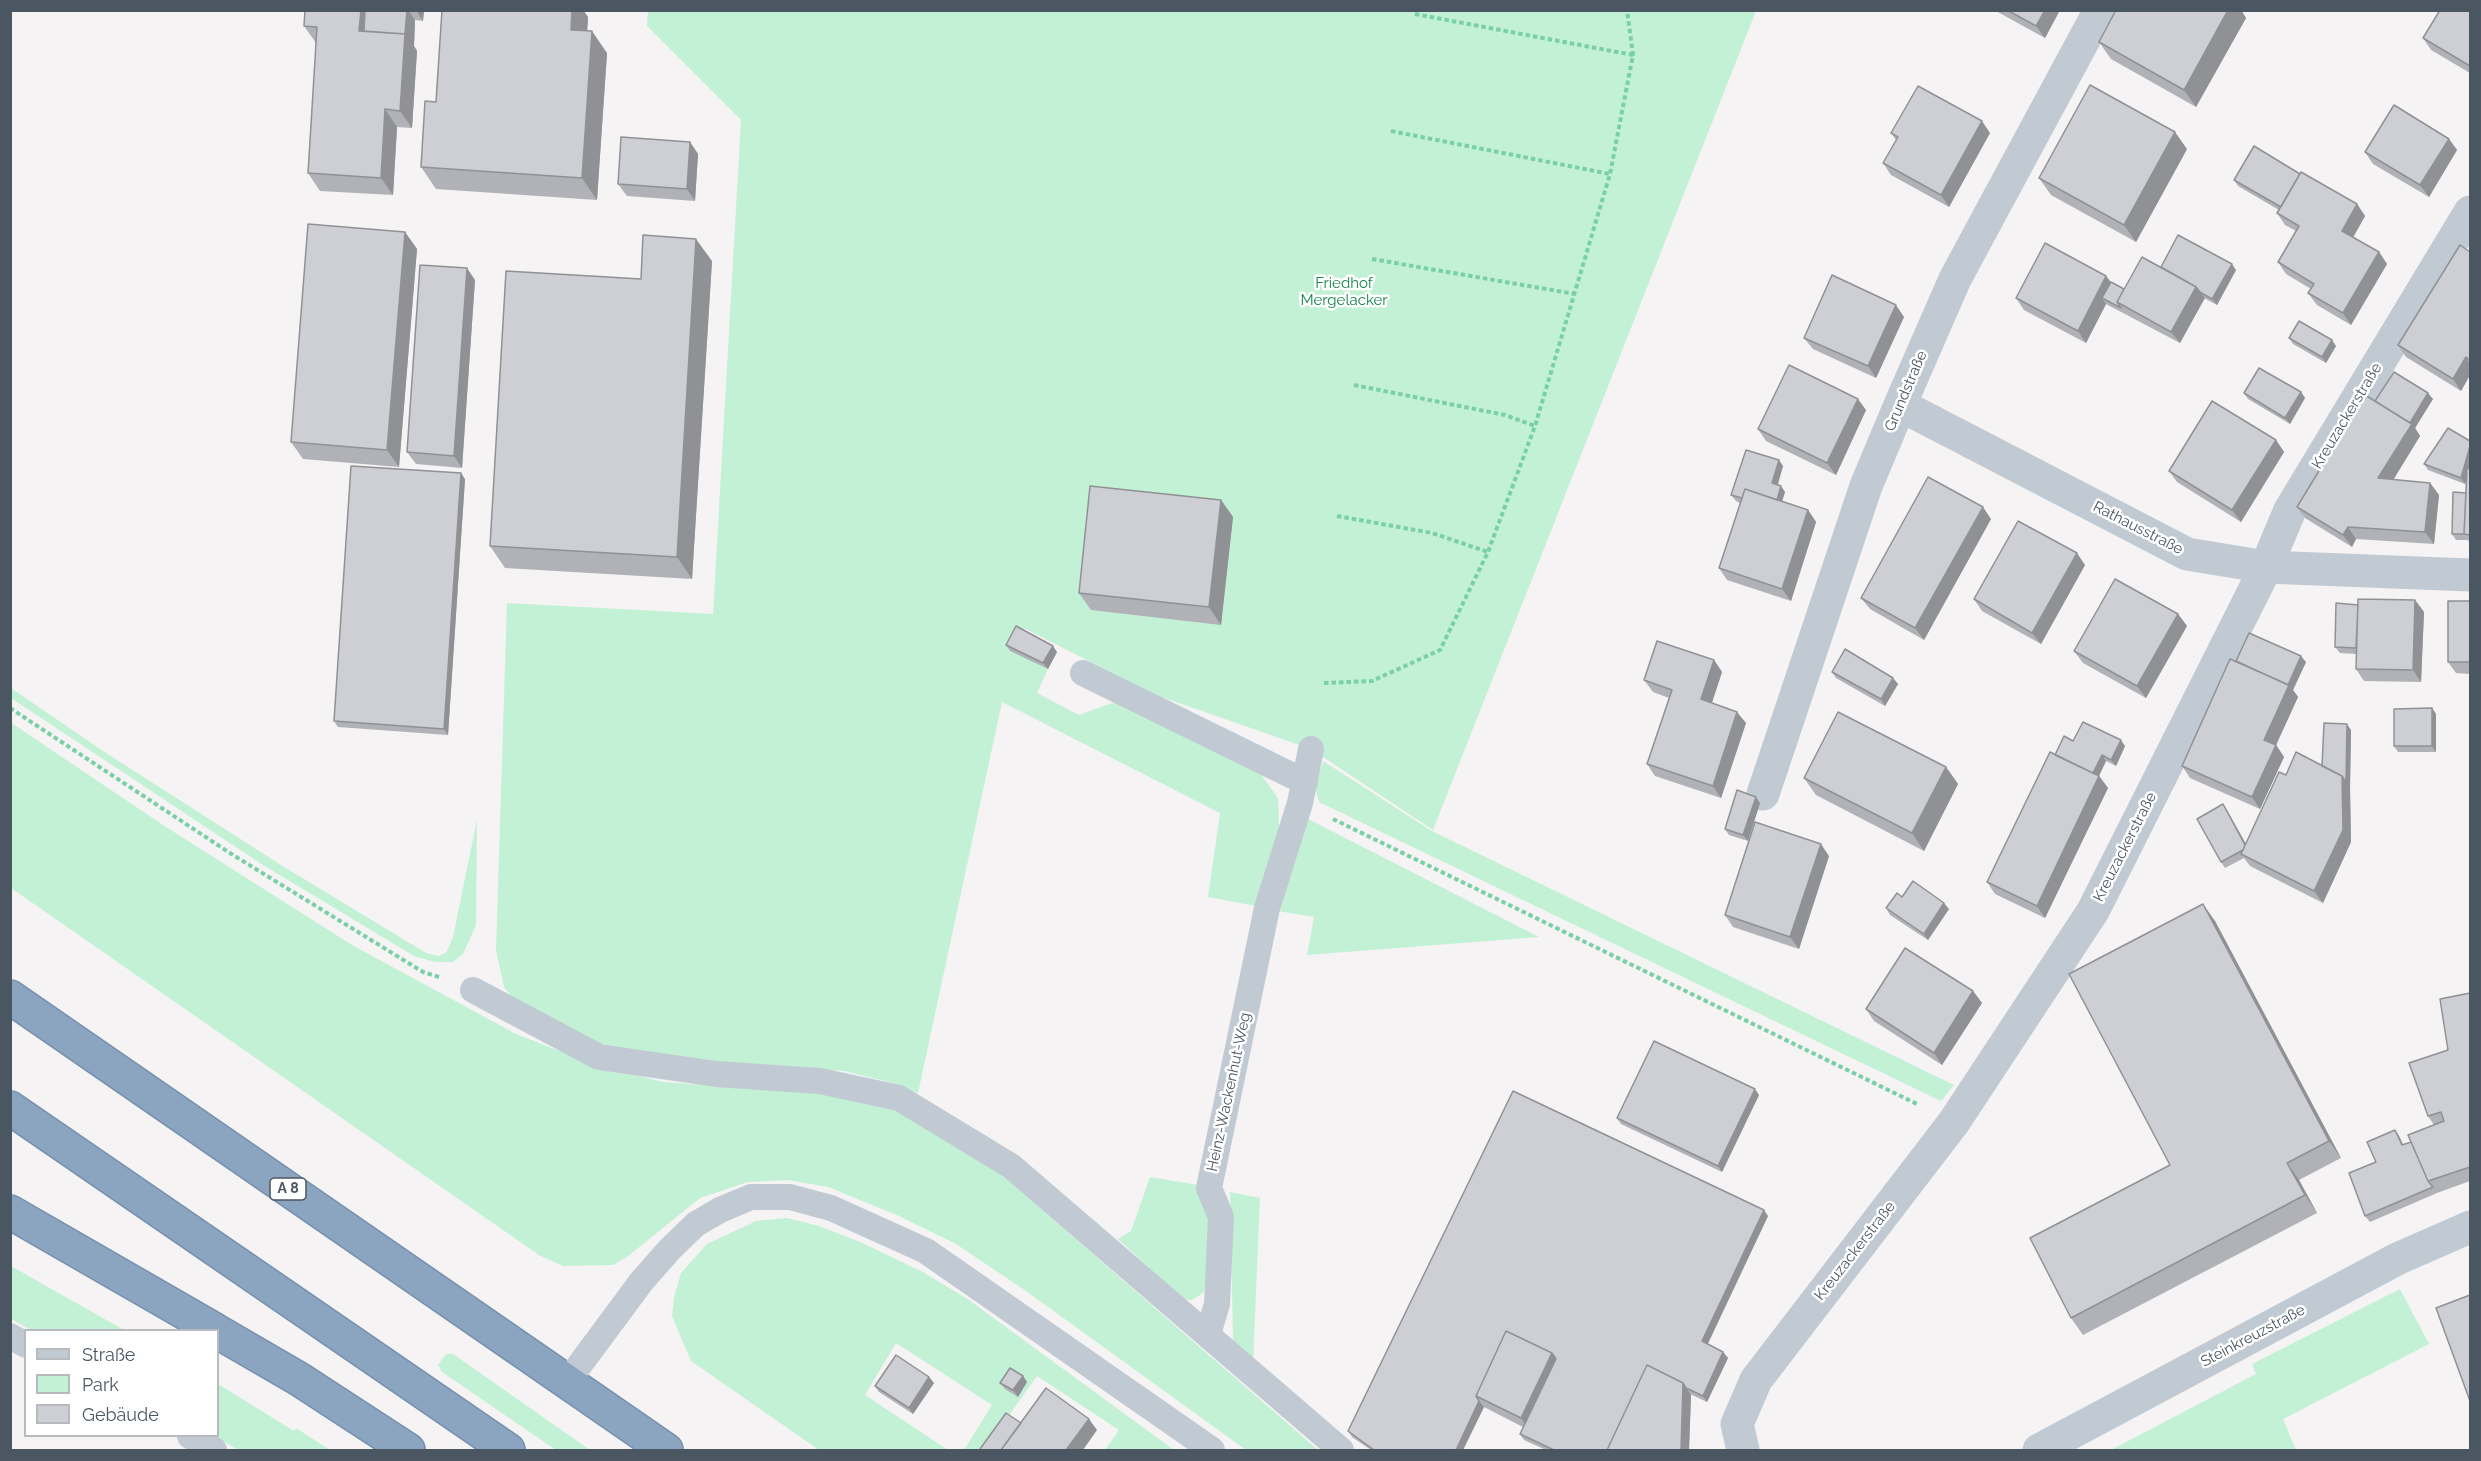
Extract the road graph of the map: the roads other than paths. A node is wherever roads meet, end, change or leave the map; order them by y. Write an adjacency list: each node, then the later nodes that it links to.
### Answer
1 (2100, 10): 3 (street, Grundstraße)
2 (2470, 212): 4 (street, Kreuzackerstraße)
3 (1900, 405): 4 (street, Rathausstraße); 9 (street, Grundstraße)
4 (2266, 567): 5 (street, Rathausstraße); 28 (street, Kreuzackerstraße)
5 (2470, 575)
6 (1083, 673): 8 (lane)
7 (1311, 749): 8 (lane, Heinz-Wackenhut-Weg)
8 (1302, 793): 17 (lane, Heinz-Wackenhut-Weg)
9 (1763, 794)
10 (473, 990): 17 (lane)
11 (10, 997): 20 (highway, A 8)
12 (10, 1108): 24 (highway)
13 (10, 1212): 15 (highway)
14 (2470, 1227): 29 (street, Steinkreuzstraße)
15 (213, 1329)
16 (219, 1333): 23 (highway)
17 (1208, 1334): 27 (lane)
18 (10, 1336): 19 (lane)
19 (24, 1344)
20 (567, 1382): 25 (highway, A 8); 26 (lane)
21 (192, 1437): 22 (lane)
22 (214, 1450)
23 (408, 1450)
24 (508, 1450)
25 (666, 1450)
26 (1212, 1450)
27 (1341, 1450)
28 (1743, 1450)
29 (2039, 1450)

